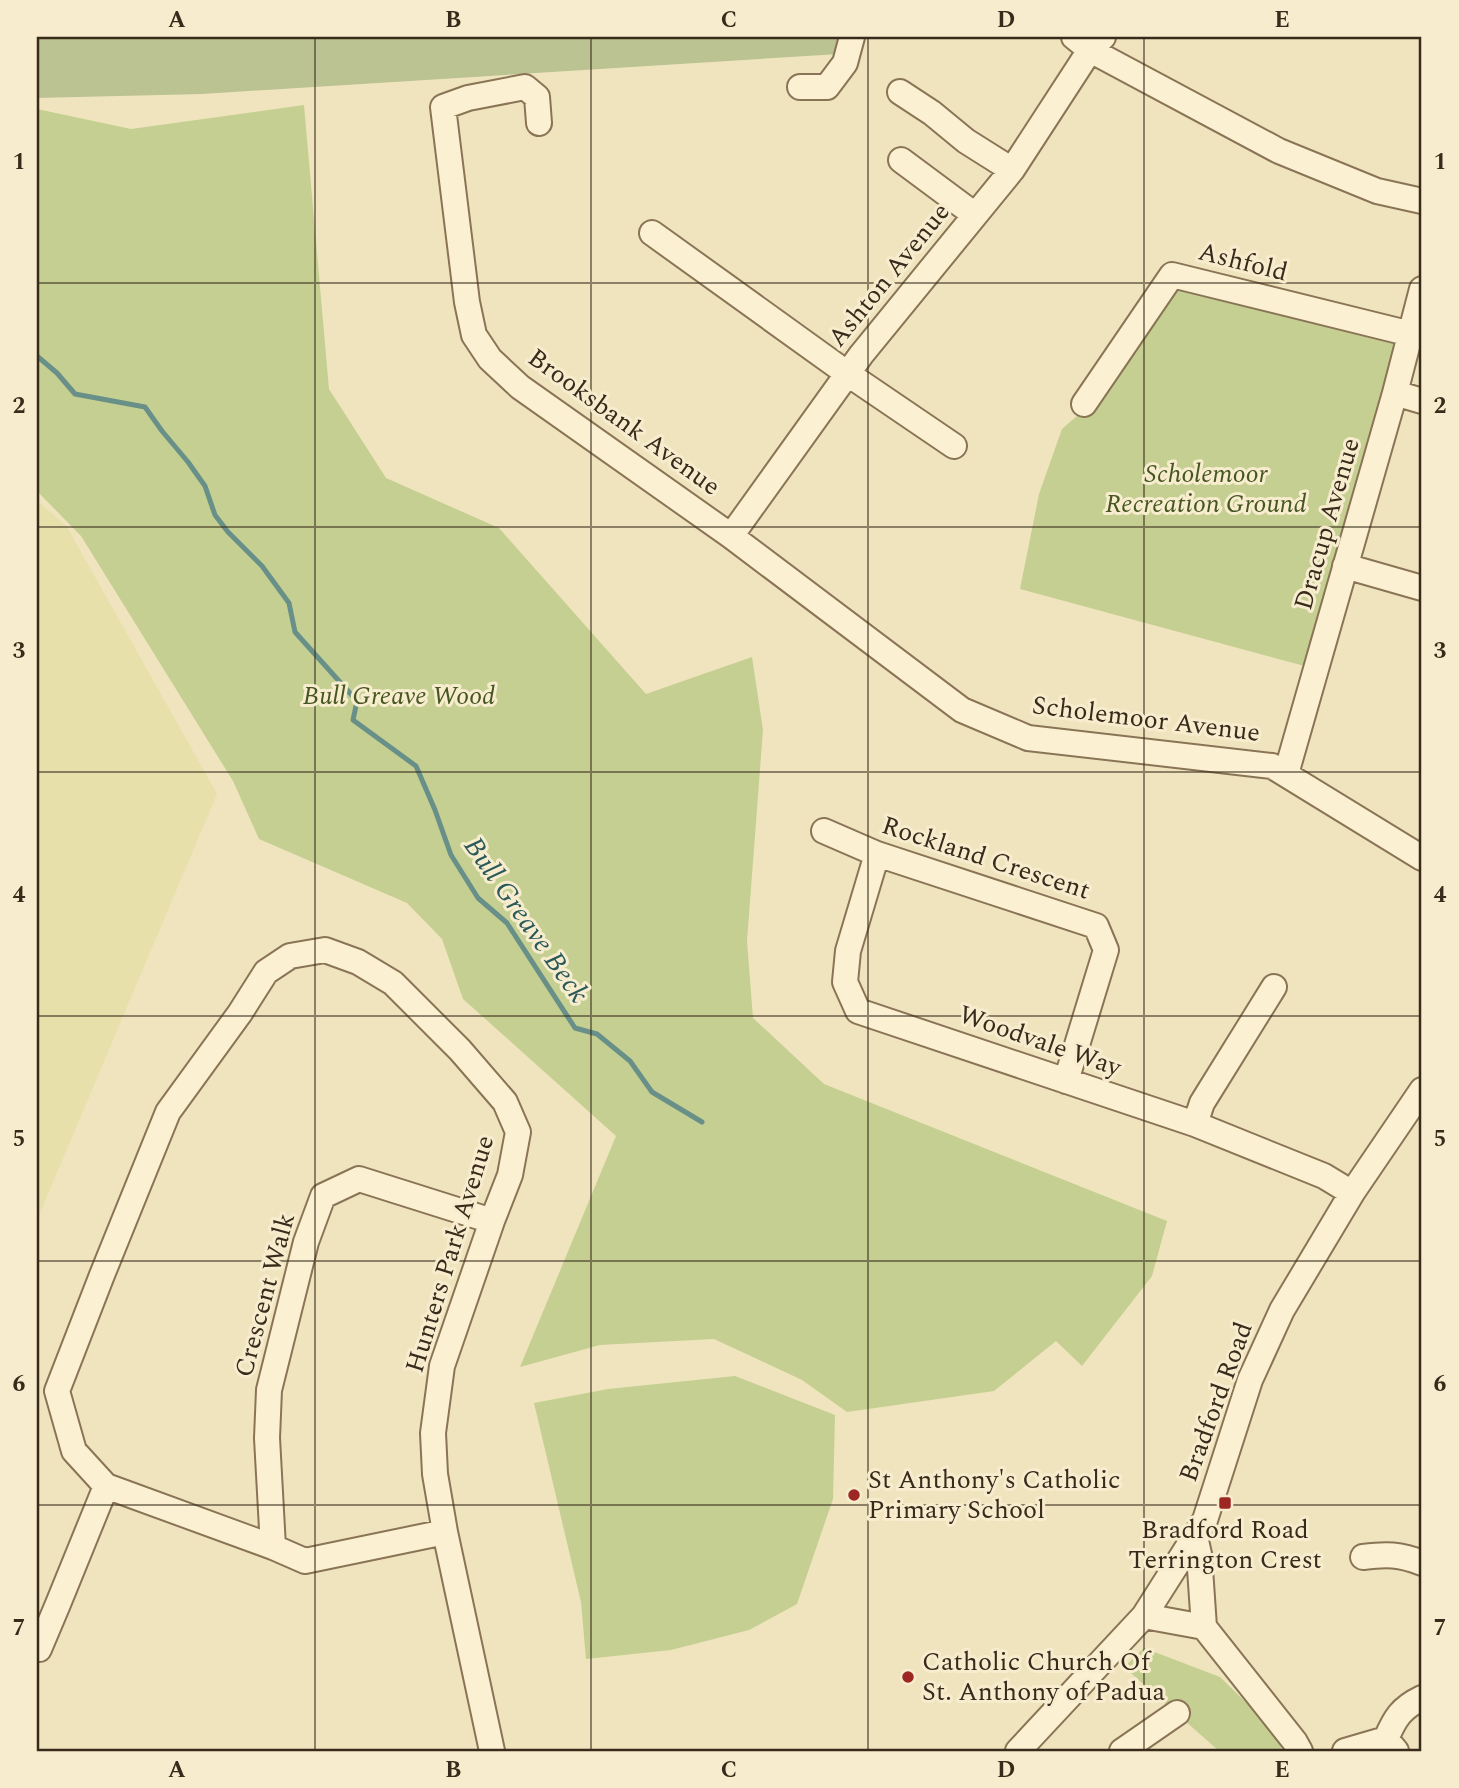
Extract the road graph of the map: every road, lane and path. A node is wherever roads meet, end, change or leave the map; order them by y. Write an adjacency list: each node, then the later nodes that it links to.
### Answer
1 (852, 37): 3 (street)
2 (1089, 41): 7 (street, Ashton Avenue); 8 (street)
3 (800, 87)
4 (900, 92): 7 (street)
5 (538, 123): 18 (street, Brooksbank Avenue)
6 (901, 160): 9 (street)
7 (1012, 170): 9 (street, Ashton Avenue)
8 (1422, 201)
9 (975, 215): 13 (street, Ashton Avenue)
10 (652, 233): 13 (street)
11 (1422, 289): 12 (street, Dracup Avenue)
12 (1410, 334): 14 (street, Dracup Avenue); 16 (street, Ashfold)
13 (848, 374): 17 (street); 18 (street, Ashton Avenue)
14 (1395, 393): 15 (street); 19 (street, Dracup Avenue)
15 (1422, 401)
16 (1084, 404)
17 (954, 446)
18 (731, 536): 21 (street, Scholemoor Avenue)
19 (1345, 566): 20 (street); 21 (street, Dracup Avenue)
20 (1422, 588)
21 (1286, 774): 24 (street, Scholemoor Avenue)
22 (824, 831): 23 (street, Rockland Crescent)
23 (877, 854): 26 (street, Woodvale Way); 26 (street, Rockland Crescent)
24 (1422, 858)
25 (1273, 987): 28 (street)
26 (1066, 1081): 28 (street, Woodvale Way)
27 (1422, 1090): 29 (street, Bradford Road)
28 (1195, 1124): 29 (street, Woodvale Way)
29 (1352, 1193): 33 (street, Bradford Road)
30 (492, 1221): 31 (street, Hunters Park Avenue); 32 (street, Hunters Park Avenue); 34 (street, Crescent Walk)
31 (106, 1486): 34 (street, Hunters Park Avenue); 39 (street)
32 (445, 1532): 34 (street, Hunters Park Avenue); 43 (street, Hunters Park Avenue)
33 (1195, 1536): 37 (street, Bradford Road); 38 (street)
34 (273, 1547)
35 (1363, 1557): 36 (street)
36 (1422, 1563)
37 (1144, 1616): 38 (street); 44 (street, Bradford Road)
38 (1203, 1627): 46 (street)
39 (37, 1649)
40 (1422, 1698): 42 (street)
41 (1177, 1713): 45 (street)
42 (1391, 1745): 47 (street)
43 (492, 1751)
44 (1018, 1751)
45 (1122, 1751)
46 (1300, 1751)
47 (1345, 1751)

